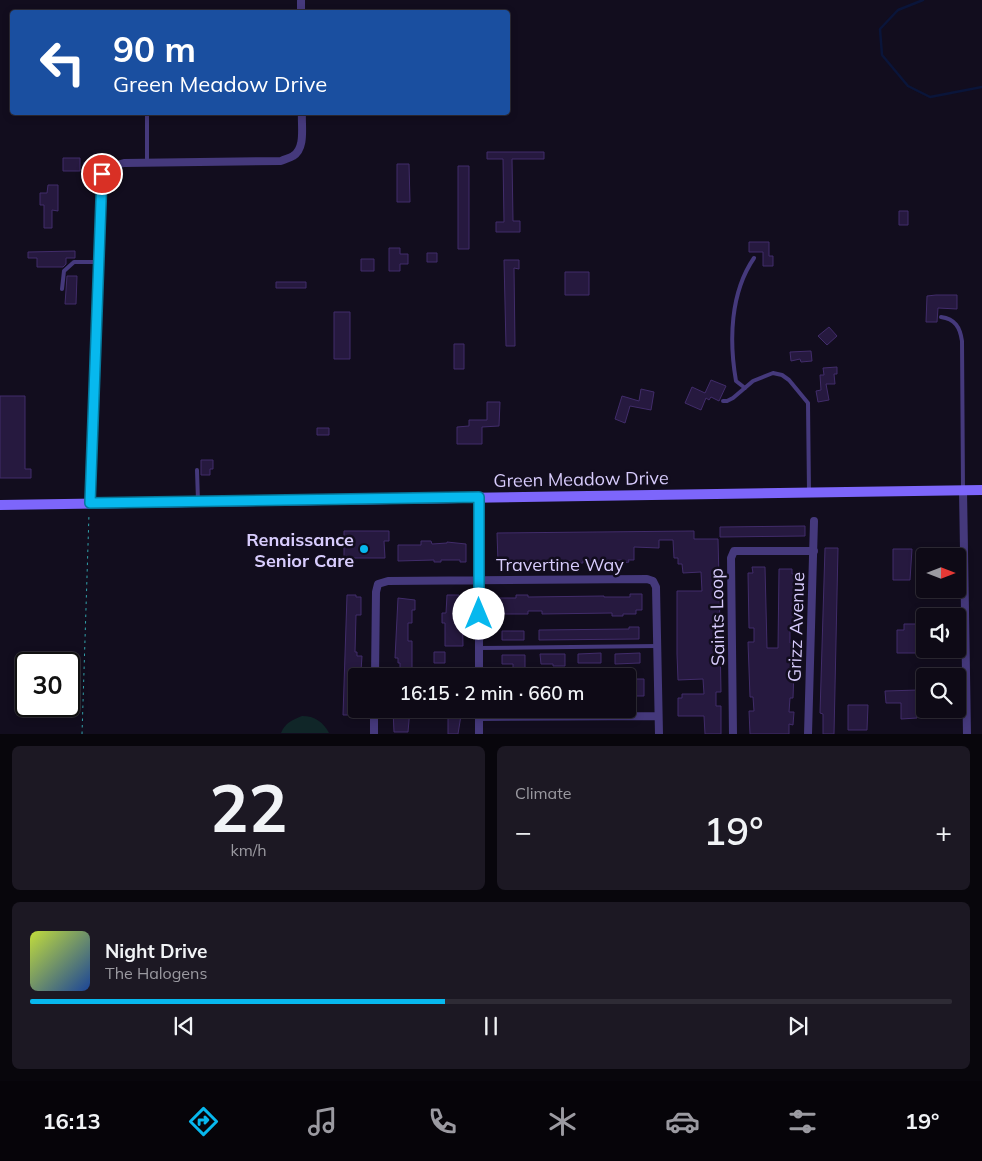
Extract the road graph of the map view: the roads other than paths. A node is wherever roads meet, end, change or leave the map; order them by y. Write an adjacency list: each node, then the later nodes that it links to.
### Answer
1 (146, 115): 3 (lane)
2 (302, 115): 3 (street)
3 (147, 162): 5 (street)
4 (85, 164): 5 (lane)
5 (106, 168): 7 (street)
6 (754, 258): 10 (lane)
7 (98, 262): 8 (lane); 18 (street)
8 (62, 289)
9 (941, 317): 13 (lane)
10 (745, 388): 11 (lane); 15 (lane)
11 (723, 401)
12 (197, 470): 17 (lane)
13 (963, 490): 14 (main road, Green Meadow Drive); 15 (main road, Green Meadow Drive); 36 (street)
14 (982, 490)
15 (809, 492): 16 (main road, Green Meadow Drive)
16 (479, 497): 17 (main road, Green Meadow Drive); 22 (street)
17 (198, 501): 18 (main road, Green Meadow Drive)
18 (90, 503): 19 (main road, Green Meadow Drive)
19 (0, 505)
20 (814, 521): 21 (street, Grizz Avenue)
21 (814, 551): 34 (street, Saints Loop); 35 (street, Grizz Avenue)
22 (480, 580): 23 (street, Travertine Way); 24 (street); 25 (street, Travertine Way)
23 (657, 646): 24 (lane); 28 (street)
24 (479, 648): 26 (street)
25 (375, 668)
26 (479, 668)
27 (636, 716): 28 (street)
28 (658, 716): 33 (street)
29 (374, 718): 31 (street)
30 (479, 718): 32 (street)
31 (374, 734)
32 (479, 734)
33 (659, 734)
34 (734, 734)
35 (808, 734)
36 (967, 734)

